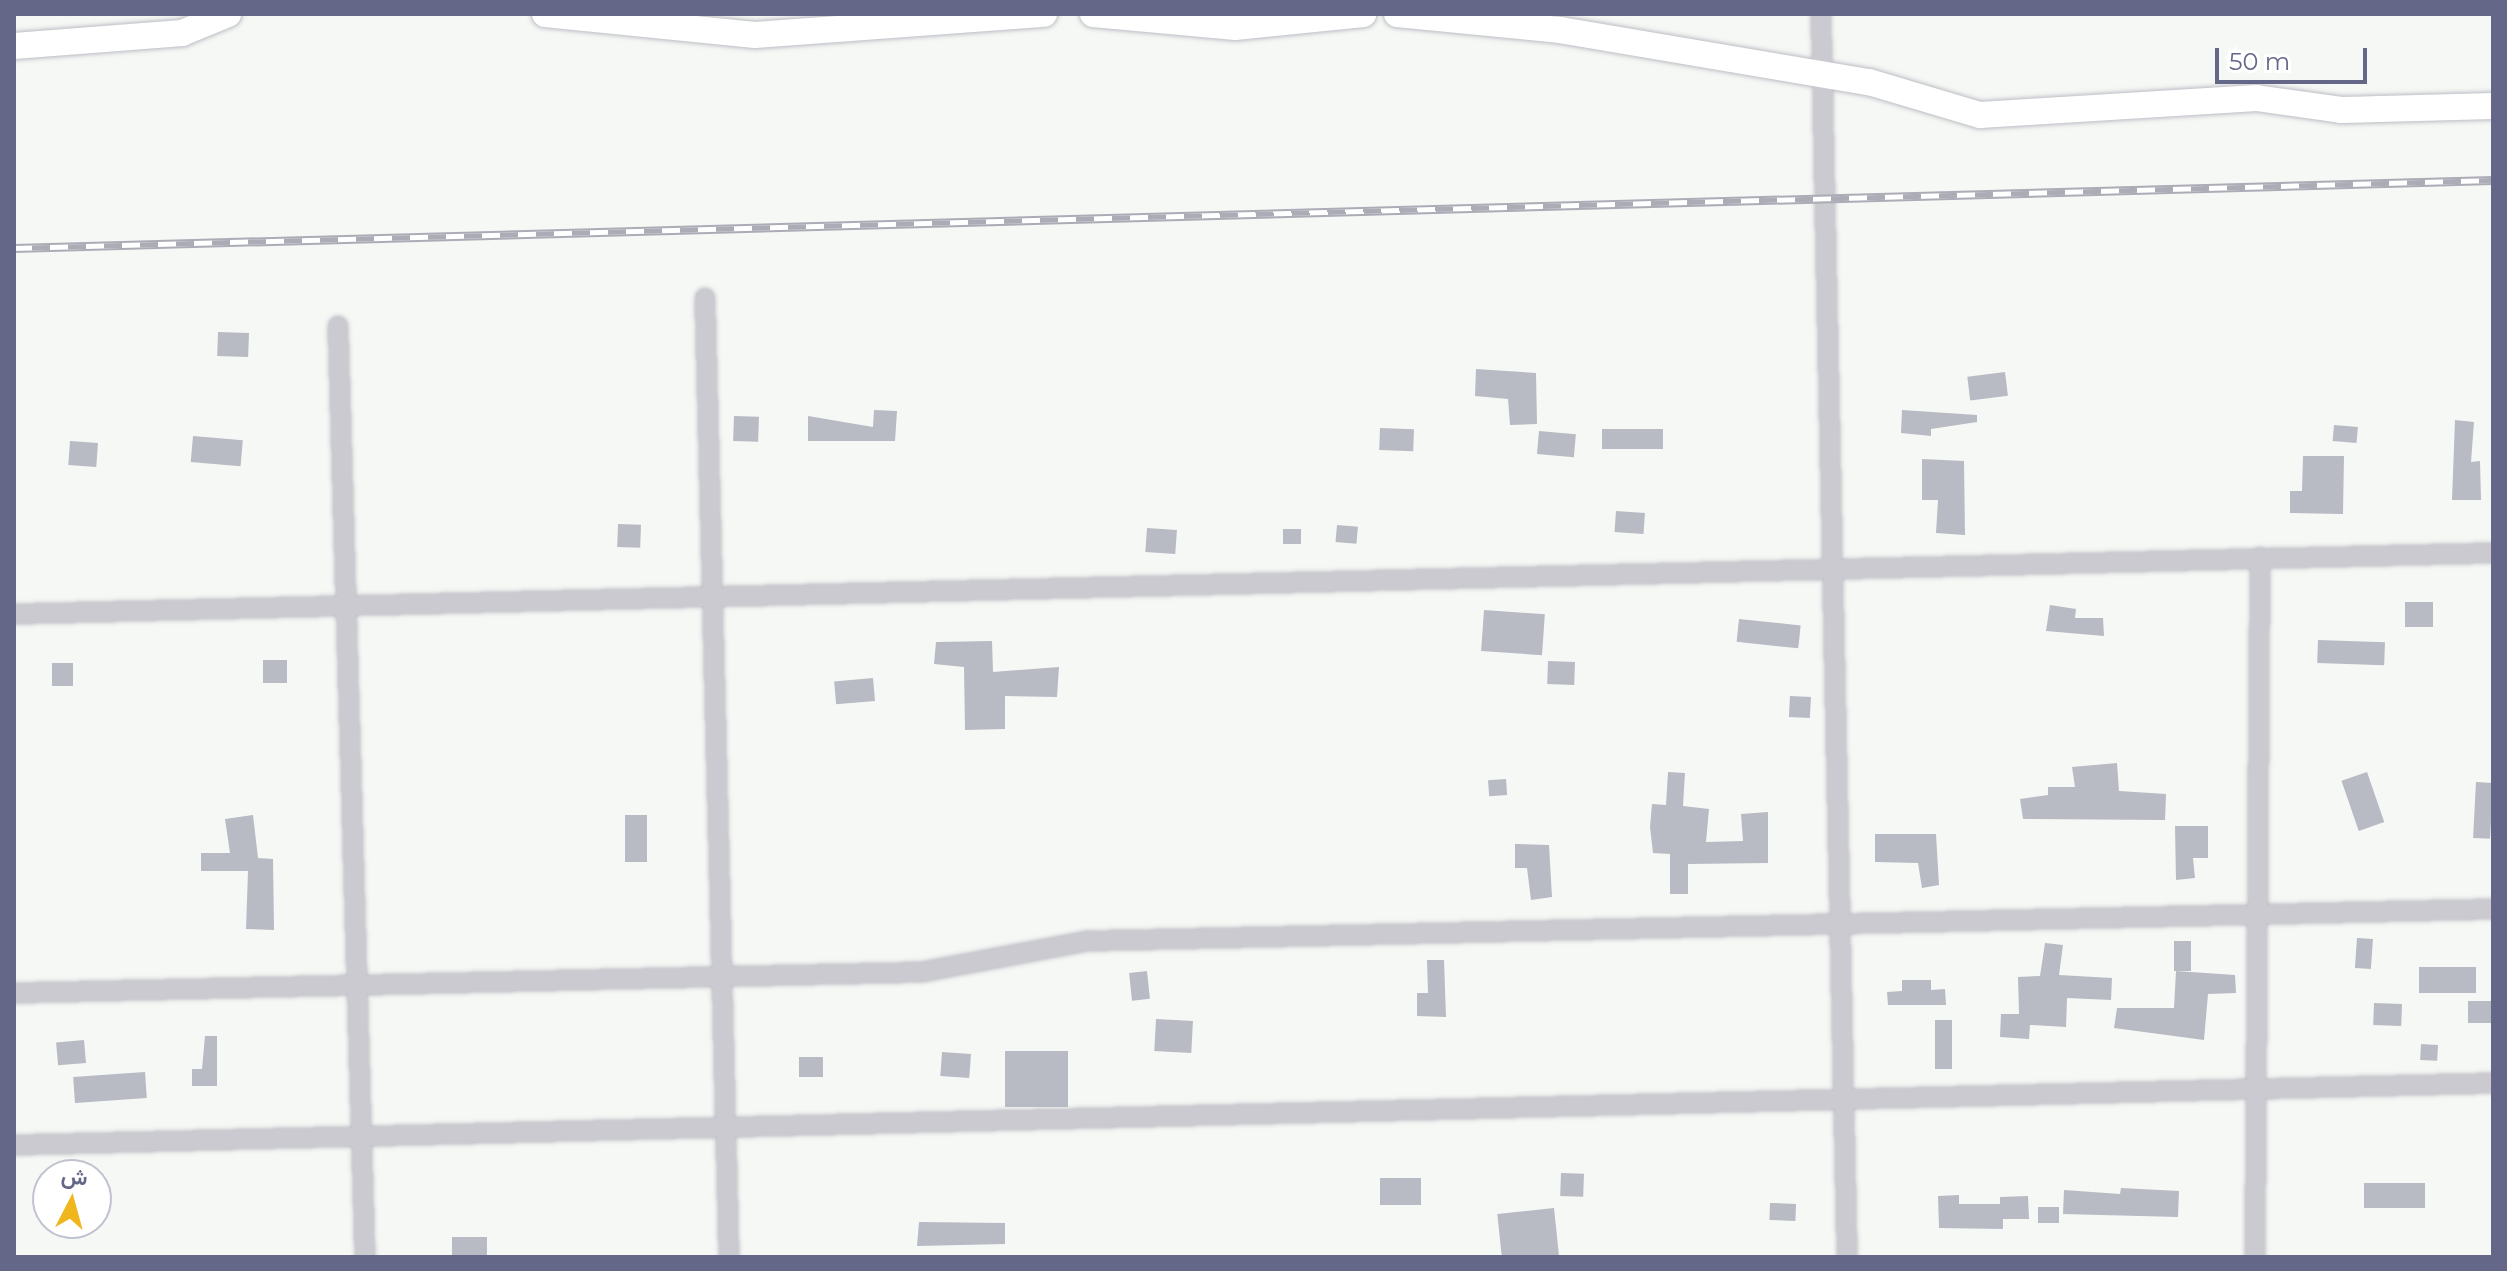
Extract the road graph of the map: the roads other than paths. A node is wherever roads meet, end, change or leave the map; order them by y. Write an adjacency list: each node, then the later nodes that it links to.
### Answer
1 (228, 14): 8 (street)
2 (545, 14): 3 (street)
3 (1044, 14)
4 (1093, 14): 5 (street)
5 (1363, 14)
6 (1397, 14): 9 (street)
7 (1821, 14): 9 (street)
8 (14, 46)
9 (1823, 75): 10 (street); 15 (street)
10 (2493, 106)
11 (705, 298): 16 (street)
12 (338, 326): 17 (street)
13 (2493, 553): 14 (street)
14 (2260, 557): 15 (street); 20 (street)
15 (1831, 567): 16 (street); 21 (street)
16 (713, 596): 17 (street); 22 (street)
17 (346, 605): 18 (street); 23 (street)
18 (14, 614)
19 (2493, 909): 20 (street)
20 (2257, 915): 21 (street); 26 (street)
21 (1837, 925): 22 (street); 27 (street)
22 (722, 977): 23 (street); 28 (street)
23 (357, 986): 24 (street); 29 (street)
24 (14, 993)
25 (2493, 1083): 26 (street)
26 (2256, 1088): 27 (street); 34 (street)
27 (1842, 1099): 28 (street); 33 (street)
28 (726, 1127): 29 (street); 32 (street)
29 (361, 1136): 30 (street); 31 (street)
30 (14, 1145)
31 (365, 1257)
32 (729, 1257)
33 (1847, 1257)
34 (2255, 1257)

